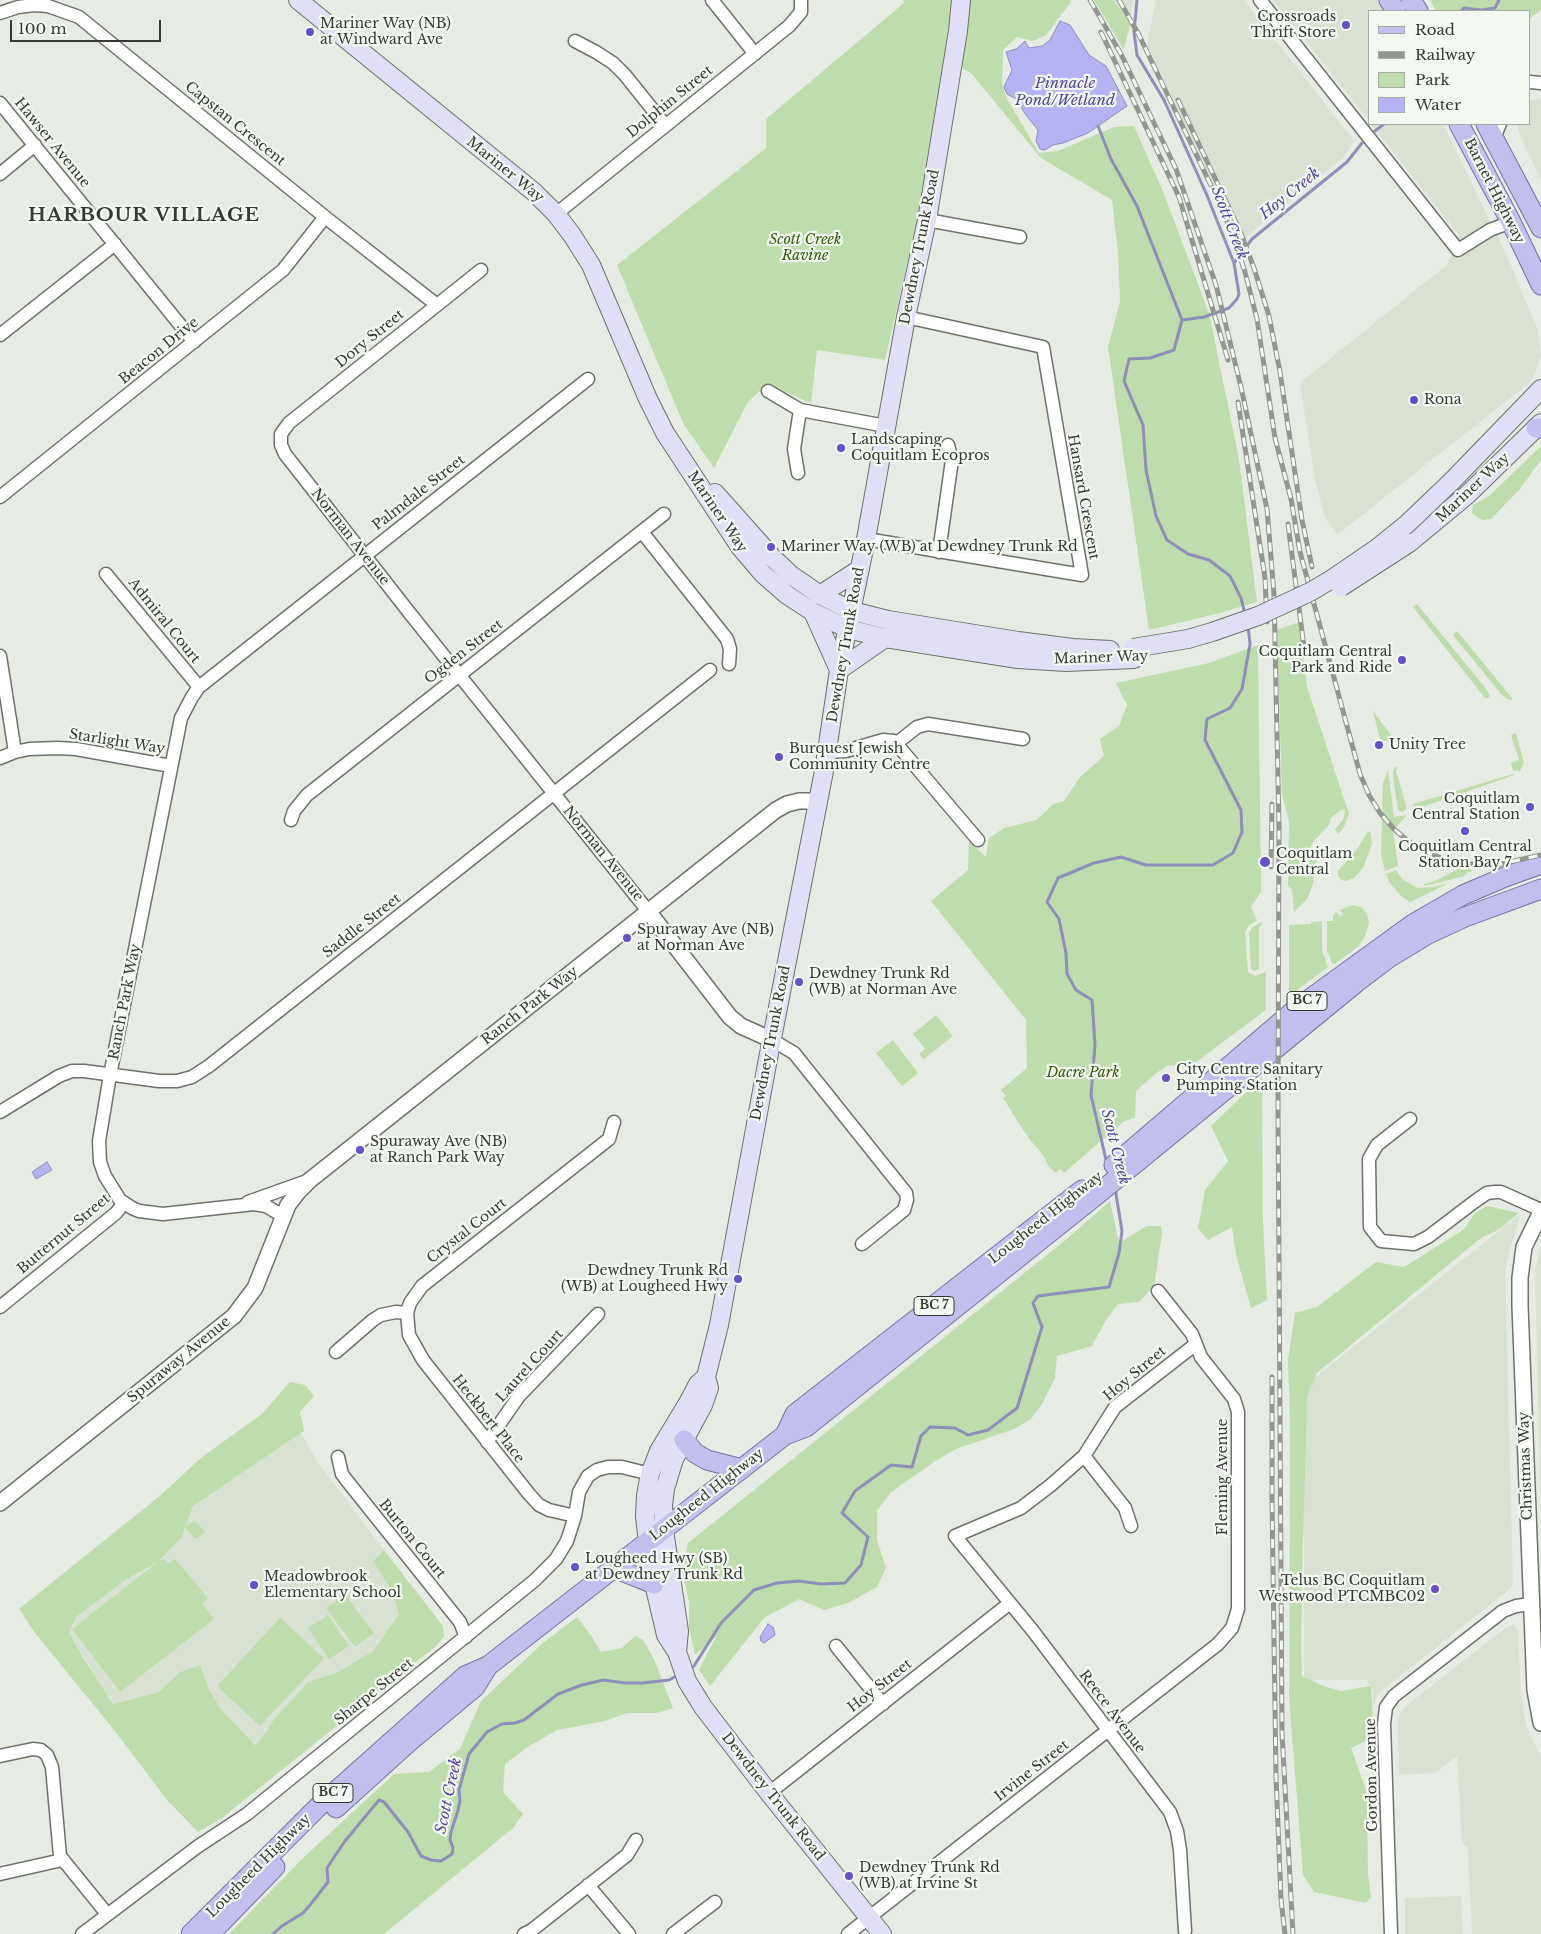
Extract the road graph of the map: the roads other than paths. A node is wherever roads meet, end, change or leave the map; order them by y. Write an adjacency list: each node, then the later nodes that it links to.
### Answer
1 (298, 0): 15 (main road, Mariner Way)
2 (712, 0): 8 (street)
3 (961, 0): 17 (main road, Dewdney Trunk Road)
4 (1260, 0): 18 (street)
5 (801, 6): 8 (street, Dolphin Street)
6 (0, 13): 16 (street, Capstan Crescent)
7 (575, 41): 10 (street)
8 (755, 54): 10 (street, Dolphin Street)
9 (0, 103): 13 (street, Hawser Avenue)
10 (665, 125): 15 (street, Dolphin Street)
11 (1460, 125): 18 (main road, Barnet Highway)
12 (1493, 128): 19 (main road, Barnet Highway)
13 (35, 145): 14 (street); 21 (street, Hawser Avenue)
14 (0, 174)
15 (556, 214): 36 (main road, Mariner Way)
16 (325, 217): 24 (street, Capstan Crescent); 27 (street, Beacon Drive)
17 (927, 220): 20 (street); 25 (main road, Dewdney Trunk Road)
18 (1511, 222): 23 (main road, Barnet Highway)
19 (1541, 228)
20 (1020, 237)
21 (115, 244): 26 (street); 27 (street, Hawser Avenue)
22 (481, 270): 24 (street, Dory Street)
23 (1541, 285)
24 (437, 305): 34 (street, Dory Street)
25 (906, 317): 32 (main road, Dewdney Trunk Road); 42 (street, Hansard Crescent)
26 (0, 335)
27 (194, 342): 38 (street, Beacon Drive)
28 (588, 379): 43 (street, Palmdale Street)
29 (1541, 389): 51 (main road, Mariner Way, bridge)
30 (768, 391): 31 (street)
31 (800, 410): 32 (street); 37 (street)
32 (886, 426): 41 (main road, Dewdney Trunk Road)
33 (1539, 426): 51 (main road, Mariner Way, bridge)
34 (282, 434): 43 (street, Norman Avenue)
35 (948, 445): 42 (street)
36 (673, 446): 46 (main road, Mariner Way); 48 (main road, Mariner Way)
37 (798, 473)
38 (0, 497)
39 (664, 514): 40 (street, Ogden Street)
40 (642, 532): 53 (street); 56 (street, Ogden Street)
41 (866, 539): 42 (street, Hansard Crescent); 44 (main road, Dewdney Trunk Road)
42 (939, 552)
43 (364, 555): 56 (street, Norman Avenue); 57 (street, Palmdale Street)
44 (860, 569): 46 (main road); 47 (main road, Dewdney Trunk Road)
45 (106, 574): 57 (street, Admiral Court)
46 (820, 595): 47 (main road, Mariner Way)
47 (852, 610): 49 (main road, Dewdney Trunk Road); 51 (main road, Mariner Way)
48 (813, 612): 49 (main road, Mariner Way); 55 (main road)
49 (848, 629): 50 (main road, Mariner Way); 55 (main road, Dewdney Trunk Road)
50 (885, 638): 51 (main road, Mariner Way); 55 (main road)
51 (1134, 654)
52 (0, 656): 60 (street)
53 (729, 664)
54 (710, 670): 64 (street, Saddle Street)
55 (839, 670): 61 (main road, Dewdney Trunk Road)
56 (459, 675): 64 (street, Norman Avenue); 66 (street, Ogden Street)
57 (199, 687): 63 (street, Ranch Park Way)
58 (1023, 738): 59 (street)
59 (897, 743): 61 (street); 67 (street)
60 (15, 752): 62 (street, Starlight Way); 63 (street, Starlight Way)
61 (827, 752): 65 (main road, Dewdney Trunk Road)
62 (0, 758)
63 (170, 766): 72 (street, Ranch Park Way)
64 (554, 794): 70 (street, Norman Avenue); 72 (street, Saddle Street)
65 (818, 801): 70 (street, Ranch Park Way); 71 (main road, Dewdney Trunk Road)
66 (290, 820)
67 (978, 840)
68 (1541, 864): 76 (main road, Lougheed Highway / BC 7)
69 (1541, 889): 76 (main road, Lougheed Highway / BC 7)
70 (648, 911): 71 (street, Norman Avenue); 77 (street, Ranch Park Way)
71 (772, 1040): 82 (street, Norman Avenue); 89 (main road, Dewdney Trunk Road)
72 (110, 1074): 73 (street, Saddle Street); 78 (street, Ranch Park Way)
73 (0, 1112)
74 (1410, 1119): 80 (street)
75 (614, 1122): 85 (street, Crystal Court)
76 (1118, 1169): 94 (main road, Lougheed Highway / BC 7)
77 (310, 1180): 79 (street, Ranch Park Way); 81 (street, Spuraway Avenue)
78 (124, 1204): 79 (street, Ranch Park Way); 84 (street, Butternut Street)
79 (236, 1206): 81 (street, Ranch Park Way)
80 (1541, 1211): 105 (street, Christmas Way)
81 (283, 1216): 96 (street, Spuraway Avenue)
82 (862, 1244)
83 (1158, 1291): 87 (street, Fleming Avenue)
84 (0, 1307)
85 (407, 1313): 88 (street); 91 (street, Heckbert Place)
86 (598, 1314): 91 (street, Laurel Court)
87 (1196, 1344): 92 (street, Hoy Street); 106 (street, Fleming Avenue)
88 (336, 1352)
89 (706, 1377): 90 (main road, Dewdney Trunk Road); 95 (main road, Dewdney Trunk Road)
90 (684, 1440): 94 (main road); 99 (main road, Dewdney Trunk Road)
91 (487, 1442): 97 (street, Heckbert Place)
92 (1084, 1456): 98 (street); 100 (street, Hoy Street)
93 (338, 1457): 107 (street, Burton Court)
94 (742, 1469): 99 (main road, Lougheed Highway / BC 7)
95 (650, 1474): 97 (street, Sharpe Street); 101 (main road, Dewdney Trunk Road)
96 (0, 1503)
97 (575, 1516): 107 (street, Sharpe Street)
98 (1131, 1526)
99 (664, 1530): 101 (main road, Lougheed Highway / BC 7); 109 (main road, Dewdney Trunk Road)
100 (956, 1536): 104 (street, Reece Avenue)
101 (648, 1542): 102 (main road, Lougheed Highway / BC 7); 103 (main road, Dewdney Trunk Road)
102 (614, 1568): 103 (main road); 110 (main road, Lougheed Highway / BC 7)
103 (654, 1584): 109 (main road, Dewdney Trunk Road)
104 (1010, 1603): 111 (street, Hoy Street); 113 (street, Reece Avenue)
105 (1531, 1604): 112 (street, Christmas Way); 132 (street, Gordon Avenue)
106 (1232, 1628): 113 (street, Irvine Street)
107 (466, 1637): 121 (street, Sharpe Street)
108 (836, 1646): 111 (street)
109 (677, 1654): 115 (main road, Dewdney Trunk Road)
110 (488, 1666): 125 (main road, Lougheed Highway / BC 7); 126 (main road, Lougheed Highway / BC 7)
111 (883, 1704): 115 (street, Hoy Street)
112 (1541, 1723)
113 (1108, 1730): 122 (street, Irvine Street); 123 (street, Reece Avenue)
114 (0, 1756): 117 (street)
115 (769, 1793): 122 (main road, Dewdney Trunk Road)
116 (636, 1840): 119 (street)
117 (62, 1860): 118 (street); 121 (street)
118 (0, 1874)
119 (588, 1885): 127 (street); 128 (street)
120 (714, 1902): 129 (street)
121 (107, 1914): 124 (street, Sharpe Street)
122 (868, 1918): 130 (street, Irvine Street); 131 (main road, Dewdney Trunk Road)
123 (1185, 1931)
124 (82, 1934)
125 (191, 1934)
126 (210, 1934)
127 (524, 1934)
128 (629, 1934)
129 (673, 1934)
130 (848, 1934)
131 (882, 1934)
132 (1392, 1934)

